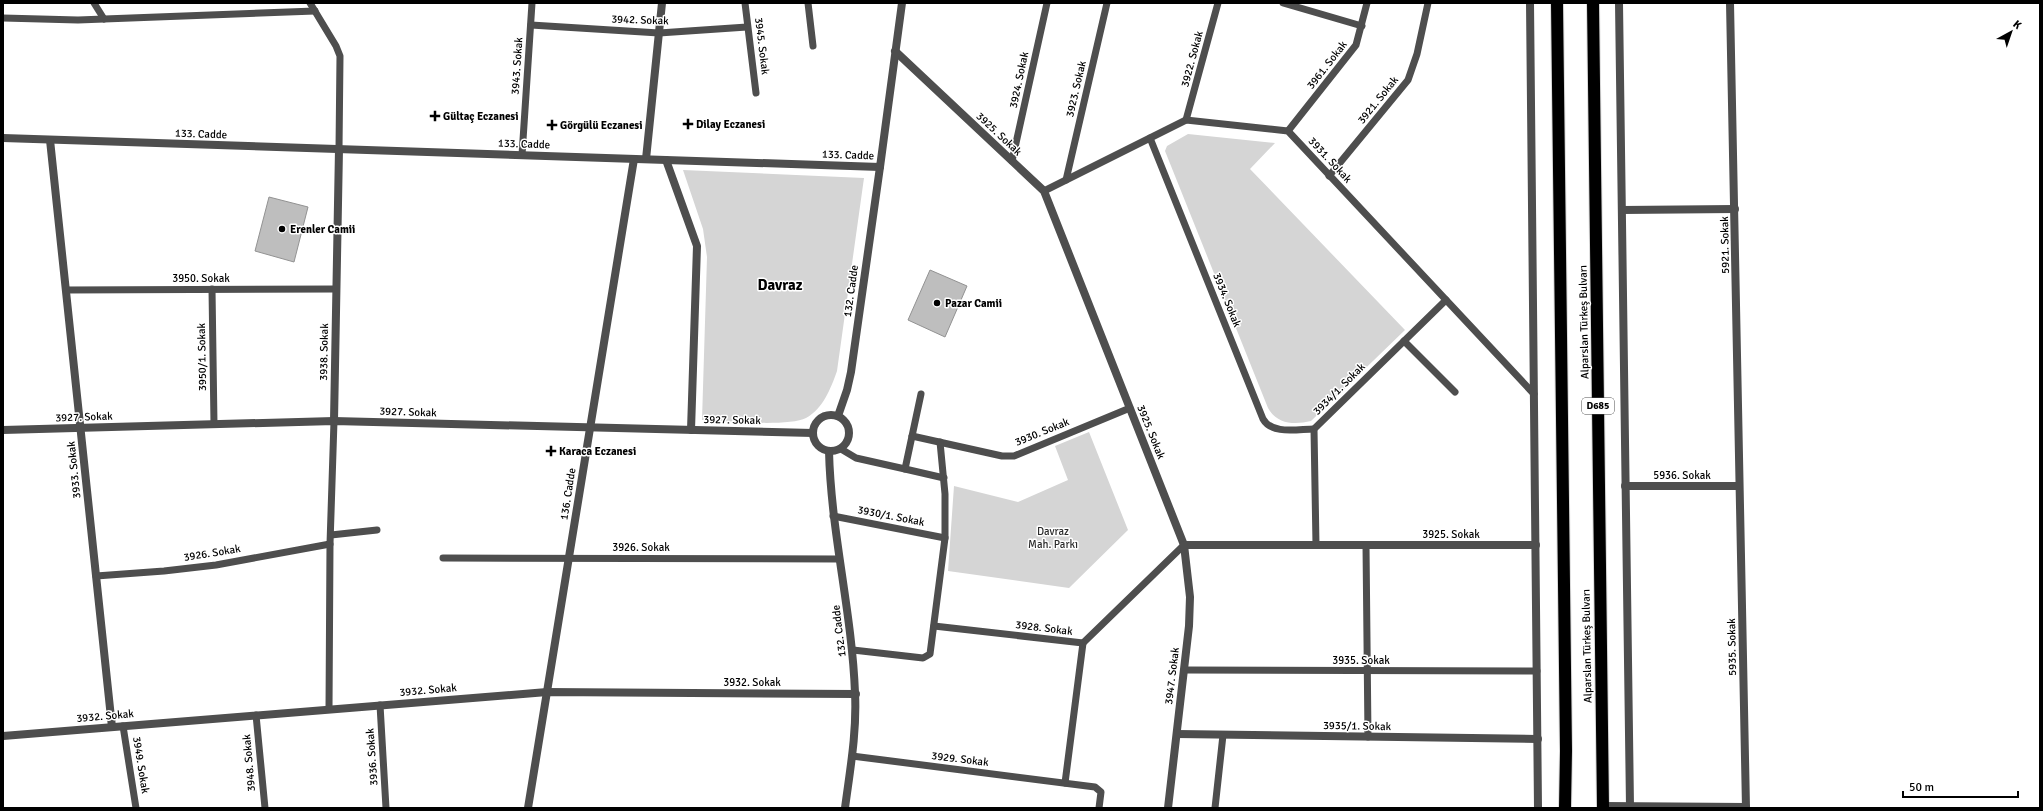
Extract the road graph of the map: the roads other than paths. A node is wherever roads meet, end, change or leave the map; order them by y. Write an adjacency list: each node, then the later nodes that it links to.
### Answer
1 (94, 3): 21 (lane)
2 (310, 3): 19 (lane, 3938. Sokak)
3 (532, 3): 22 (lane, 3943. Sokak)
4 (662, 3): 25 (street)
5 (745, 3): 24 (lane, 3945. Sokak)
6 (808, 3): 26 (lane)
7 (902, 3): 27 (street, 133. Cadde)
8 (1047, 3): 39 (lane, 3924. Sokak)
9 (1107, 3): 42 (lane, 3923. Sokak)
10 (1218, 3): 29 (lane, 3922. Sokak)
11 (1283, 3): 23 (lane)
12 (1367, 3): 23 (lane, 3961. Sokak)
13 (1428, 3): 41 (lane, 3921. Sokak)
14 (1530, 3): 53 (street)
15 (1557, 3): 117 (highway, Alparslan Türkeş Bulvarı)
16 (1593, 3): 105 (highway, Alparslan Türkeş Bulvarı / D685)
17 (1619, 3): 45 (street)
18 (1730, 3): 44 (street, 5921. Sokak)
19 (315, 11): 21 (lane); 34 (lane, 3938. Sokak)
20 (3, 18): 21 (lane)
21 (104, 19)
22 (531, 25): 25 (lane, 3942. Sokak); 35 (lane, 3943. Sokak)
23 (1362, 26): 30 (lane, 3961. Sokak)
24 (747, 27): 25 (lane, 3942. Sokak); 28 (lane, 3945. Sokak)
25 (659, 33): 37 (street)
26 (813, 46)
27 (896, 51): 39 (street, 3925. Sokak); 40 (street, 133. Cadde)
28 (756, 93)
29 (1186, 120): 30 (lane); 32 (lane)
30 (1288, 132): 41 (lane, 3931. Sokak)
31 (3, 138): 33 (street, 133. Cadde)
32 (1150, 138): 42 (lane); 60 (lane, 3934. Sokak)
33 (50, 140): 34 (street, 133. Cadde); 48 (street, 3933. Sokak)
34 (339, 149): 35 (street, 133. Cadde); 46 (street, 3938. Sokak)
35 (522, 155): 36 (street, 133. Cadde)
36 (634, 159): 37 (street, 133. Cadde); 59 (street, 136. Cadde)
37 (646, 159): 38 (street, 133. Cadde)
38 (666, 160): 40 (street, 133. Cadde); 62 (street)
39 (1012, 161): 43 (street, 3925. Sokak)
40 (880, 167): 55 (street, 132. Cadde)
41 (1329, 176): 49 (lane, 3931. Sokak)
42 (1066, 180): 43 (lane)
43 (1044, 191): 54 (street, 3925. Sokak)
44 (1735, 209): 45 (street); 71 (street, 5921. Sokak)
45 (1622, 210): 70 (street)
46 (336, 288): 47 (lane, 3950. Sokak); 56 (street, 3938. Sokak)
47 (212, 289): 48 (lane, 3950. Sokak); 57 (lane, 3950/1. Sokak)
48 (66, 290): 58 (street, 3933. Sokak)
49 (1446, 300): 50 (lane, 3934/1. Sokak); 53 (lane, 3931. Sokak)
50 (1404, 341): 51 (lane); 60 (lane, 3934/1. Sokak)
51 (1456, 392)
52 (921, 394): 64 (lane)
53 (1534, 394): 80 (street)
54 (1130, 408): 65 (lane, 3930. Sokak); 77 (street, 3925. Sokak)
55 (838, 416): 63 (street); 66 (street)
56 (334, 421): 57 (street, 3927. Sokak); 59 (street, 3927. Sokak); 74 (lane, 3938. Sokak)
57 (214, 424): 58 (street, 3927. Sokak)
58 (80, 428): 61 (street, 3927. Sokak); 84 (street, 3933. Sokak)
59 (590, 428): 62 (street, 3927. Sokak); 82 (street, 136. Cadde)
60 (1314, 429): 78 (lane, 3934/1. Sokak)
61 (3, 430)
62 (691, 430): 63 (street, 3927. Sokak)
63 (813, 433): 67 (street)
64 (912, 436): 65 (lane, 3930. Sokak); 68 (lane)
65 (940, 442): 69 (lane)
66 (841, 449): 67 (street); 68 (lane)
67 (829, 451): 72 (street, 132. Cadde)
68 (905, 469): 69 (lane)
69 (944, 478): 75 (lane)
70 (1625, 486): 71 (street, 5936. Sokak); 106 (street)
71 (1739, 486): 107 (street, 5935. Sokak)
72 (832, 516): 75 (lane, 3930/1. Sokak); 83 (street, 132. Cadde)
73 (377, 530): 74 (lane)
74 (331, 535): 76 (lane, 3938. Sokak)
75 (945, 538): 85 (lane)
76 (330, 544): 84 (lane, 3926. Sokak); 94 (lane, 3938. Sokak)
77 (1184, 545): 78 (street, 3925. Sokak); 86 (lane, 3928. Sokak); 88 (street, 3947. Sokak)
78 (1316, 545): 79 (street, 3925. Sokak)
79 (1366, 545): 80 (street, 3925. Sokak); 89 (lane)
80 (1536, 545): 90 (street)
81 (443, 558): 82 (lane, 3926. Sokak)
82 (568, 558): 83 (lane, 3926. Sokak); 91 (street, 136. Cadde)
83 (839, 559): 87 (street, 132. Cadde)
84 (96, 576): 97 (street, 3933. Sokak)
85 (934, 626): 86 (lane, 3928. Sokak); 87 (lane)
86 (1083, 643): 104 (lane)
87 (853, 650): 92 (street, 132. Cadde)
88 (1184, 670): 89 (lane, 3935. Sokak); 98 (street, 3947. Sokak)
89 (1367, 671): 90 (lane, 3935. Sokak); 101 (lane)
90 (1537, 672): 102 (street)
91 (546, 692): 92 (street, 3932. Sokak); 93 (street, 3932. Sokak); 111 (street, 136. Cadde)
92 (856, 694): 103 (street, 132. Cadde)
93 (380, 705): 94 (street, 3932. Sokak); 110 (lane, 3936. Sokak)
94 (329, 709): 95 (street, 3932. Sokak)
95 (256, 715): 96 (street, 3932. Sokak); 109 (lane, 3948. Sokak)
96 (123, 726): 97 (street, 3932. Sokak); 108 (lane, 3949. Sokak)
97 (112, 727): 100 (street, 3932. Sokak)
98 (1177, 734): 99 (street, 3935/1. Sokak); 114 (street, 3947. Sokak)
99 (1223, 735): 101 (street, 3935/1. Sokak); 115 (lane)
100 (3, 736)
101 (1368, 737): 102 (street, 3935/1. Sokak)
102 (1538, 739): 116 (street)
103 (852, 756): 104 (lane, 3929. Sokak); 112 (street, 132. Cadde)
104 (1065, 783): 113 (lane, 3929. Sokak)
105 (1603, 807): 106 (street)
106 (1630, 807): 107 (street)
107 (1746, 807)
108 (136, 808)
109 (264, 808)
110 (386, 808)
111 (528, 808)
112 (845, 808)
113 (1099, 808)
114 (1168, 808)
115 (1216, 808)
116 (1538, 808)
117 (1565, 808)

